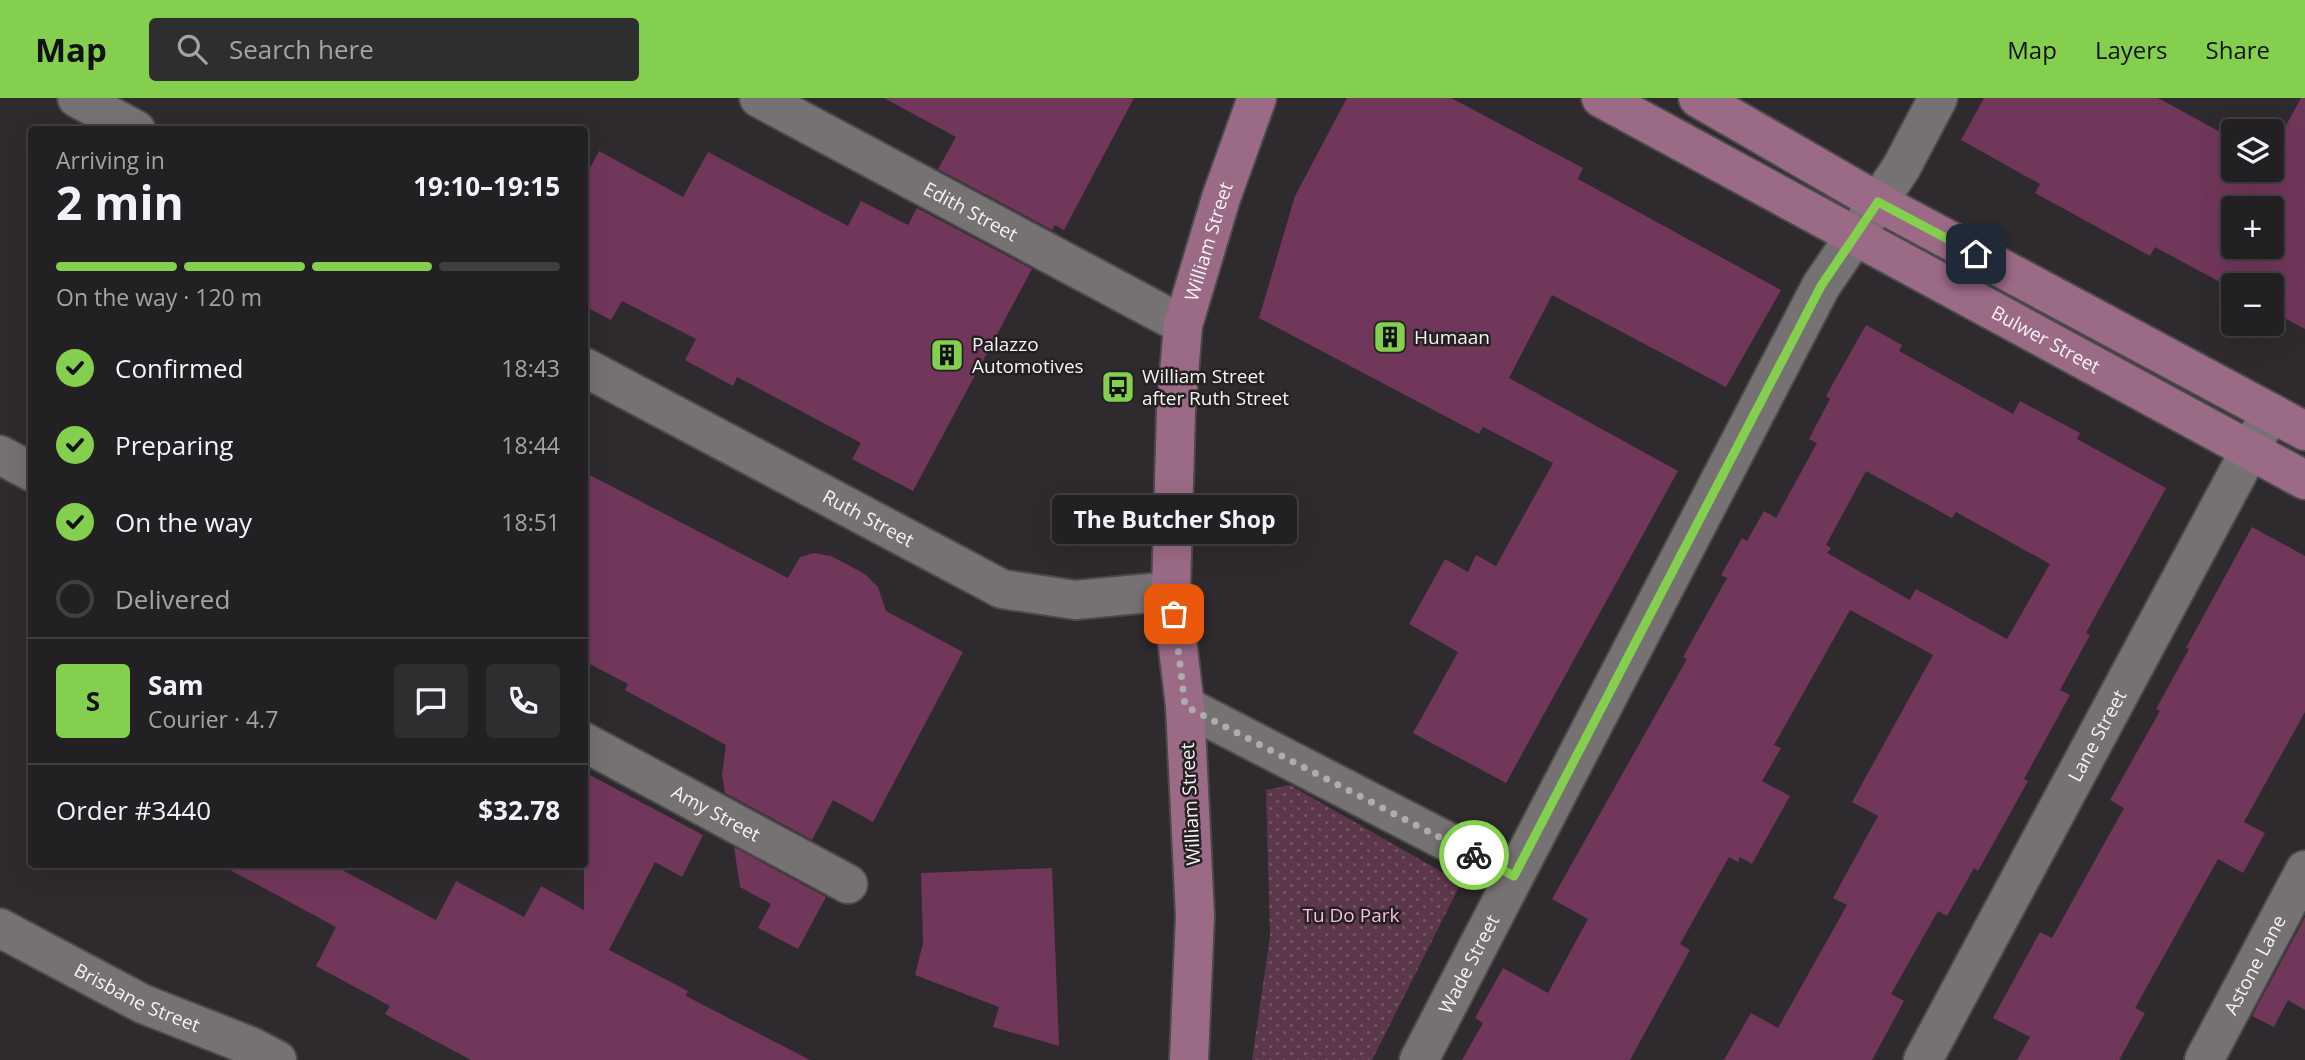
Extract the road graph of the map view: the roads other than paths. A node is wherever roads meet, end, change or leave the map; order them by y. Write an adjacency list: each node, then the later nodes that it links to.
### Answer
1 (77, 98): 7 (street)
2 (759, 98): 10 (street, Edith Street)
3 (1257, 98): 10 (main road, William Street)
4 (1601, 98): 9 (main road, Bulwer Street)
5 (1698, 98): 8 (main road)
6 (1938, 98): 8 (street, Wade Street)
7 (129, 126)
8 (1878, 202): 9 (street, Wade Street); 12 (main road)
9 (1855, 237): 14 (main road, Bulwer Street); 22 (street, Wade Street)
10 (1183, 326): 18 (main road, William Street)
11 (588, 370): 18 (street, Ruth Street)
12 (2270, 413): 13 (main road); 14 (street, Lane Street)
13 (2305, 431)
14 (2250, 449): 17 (main road, Bulwer Street); 28 (street, Lane Street)
15 (0, 455): 16 (street)
16 (28, 470)
17 (2305, 480)
18 (1171, 591): 19 (main road, William Street)
19 (1185, 706): 22 (street); 26 (main road, William Street)
20 (588, 744): 23 (street, Amy Street)
21 (2305, 870): 29 (street, Astone Lane)
22 (1514, 876): 27 (street, Wade Street)
23 (848, 884)
24 (0, 928): 25 (street, Brisbane Street)
25 (277, 1060)
26 (1189, 1060)
27 (1419, 1060)
28 (1923, 1060)
29 (2204, 1060)

